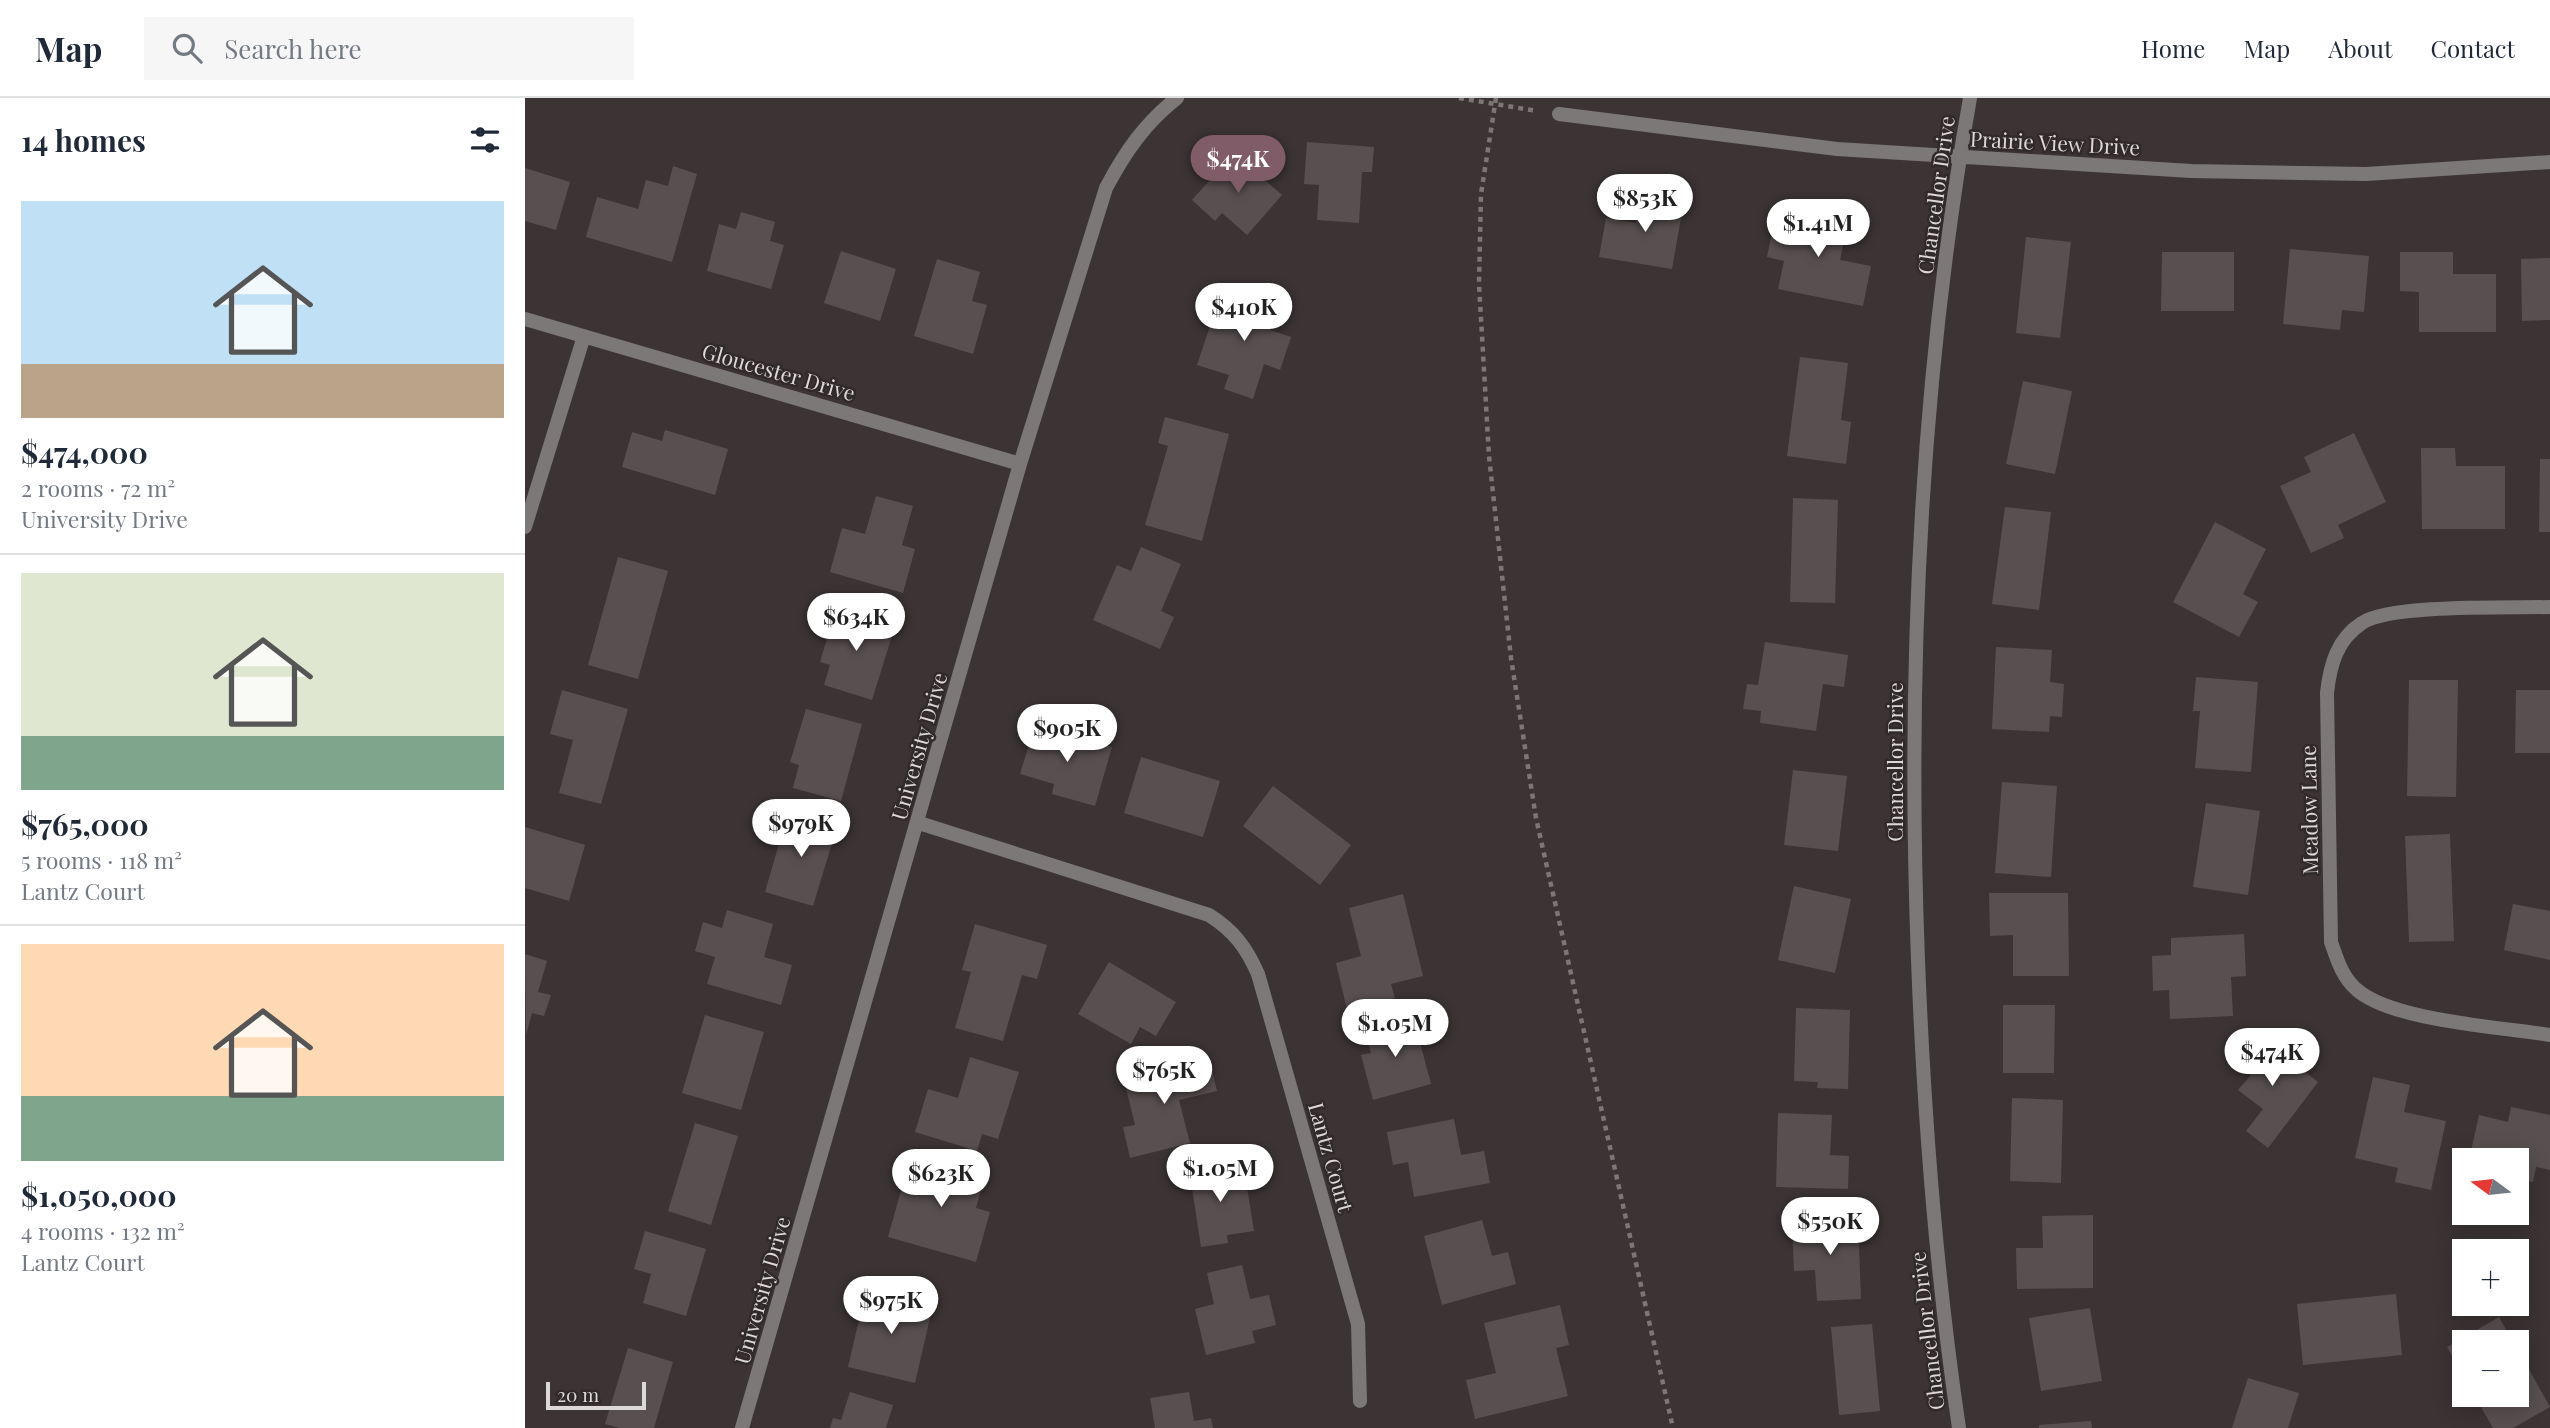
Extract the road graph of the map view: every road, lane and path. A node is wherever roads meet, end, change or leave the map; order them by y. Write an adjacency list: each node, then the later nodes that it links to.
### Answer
1 (1177, 98): 11 (street, University Drive)
2 (1459, 98): 5 (path)
3 (1496, 98): 5 (path)
4 (1971, 98): 7 (street, Chancellor Drive)
5 (1495, 105): 6 (path); 18 (path)
6 (1559, 114): 7 (street, Prairie View Drive)
7 (1960, 158): 8 (street, Prairie View Drive); 19 (street, Chancellor Drive)
8 (2550, 162)
9 (525, 319): 10 (street, Gloucester Drive)
10 (584, 335): 11 (street, Gloucester Drive); 12 (street)
11 (1020, 464): 14 (street, University Drive)
12 (525, 527)
13 (2550, 607): 15 (street, Meadow Lane)
14 (919, 823): 16 (street, Lantz Court); 17 (street, University Drive)
15 (2550, 1035)
16 (1360, 1401)
17 (743, 1428)
18 (1672, 1428)
19 (1959, 1428)

